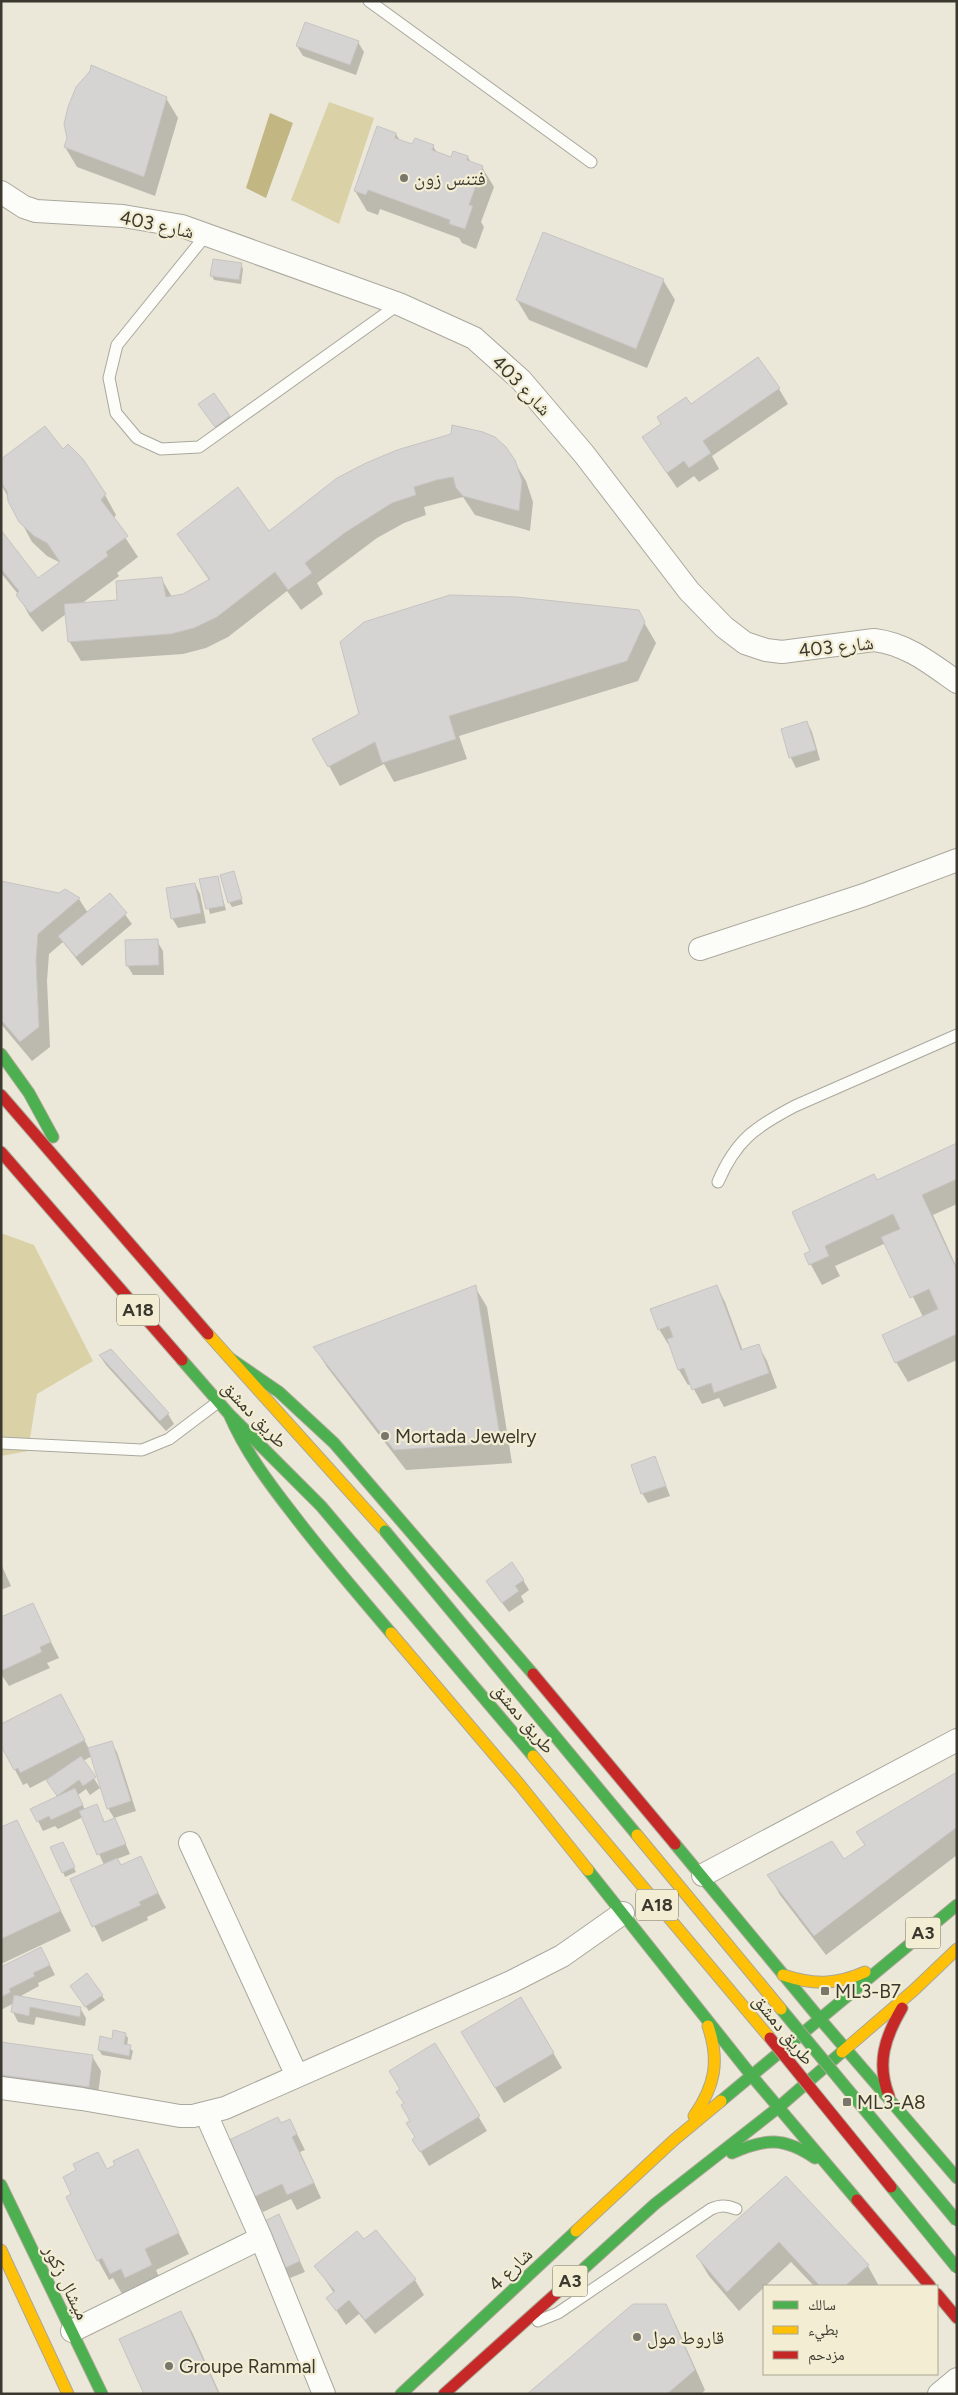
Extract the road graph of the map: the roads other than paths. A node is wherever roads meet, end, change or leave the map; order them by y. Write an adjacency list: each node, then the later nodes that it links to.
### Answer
1 (369, 1): 2 (lane)
2 (591, 162)
3 (1, 192): 4 (street, شارع 403)
4 (206, 234): 5 (street, شارع 403); 5 (lane)
5 (399, 304): 6 (street, شارع 403)
6 (957, 682)
7 (957, 860): 8 (street)
8 (700, 949)
9 (957, 1035): 14 (lane)
10 (1, 1054): 15 (main road)
11 (1, 1095): 15 (main road)
12 (1, 1152): 16 (main road)
13 (1, 1167): 16 (main road)
14 (718, 1182)
15 (79, 1184): 17 (main road, طريق دمشق / A18)
16 (48, 1206): 18 (main road, طريق دمشق / A18)
17 (231, 1359): 23 (main road); 53 (main road, طريق دمشق / A18, bridge)
18 (218, 1402): 19 (main road, طريق دمشق / A18); 20 (lane)
19 (229, 1414): 25 (main road); 56 (main road, طريق دمشق / A18, bridge)
20 (1, 1443)
21 (957, 1740): 23 (street)
22 (190, 1843): 38 (street)
23 (703, 1875): 26 (main road)
24 (957, 1905): 28 (main road, A3)
25 (623, 1913): 29 (main road); 38 (street)
26 (735, 1916): 30 (main road); 32 (main road)
27 (957, 1949): 33 (main road, A3)
28 (889, 1960): 30 (main road); 35 (main road, A3)
29 (666, 1967): 31 (main road); 34 (main road)
30 (783, 1975): 35 (main road)
31 (693, 1983)
32 (713, 1984)
33 (914, 1990): 36 (main road, A3); 41 (main road)
34 (702, 2013): 37 (main road); 43 (main road)
35 (820, 2019): 36 (main road); 37 (main road, A3)
36 (846, 2049): 40 (main road, A3); 41 (main road)
37 (751, 2075): 40 (main road); 43 (main road, A3)
38 (297, 2076): 42 (street)
39 (1, 2088): 42 (street)
40 (779, 2108): 46 (main road, A3); 48 (main road)
41 (897, 2110): 44 (main road)
42 (206, 2114): 54 (street)
43 (674, 2140): 67 (main road, شارع 4 / A3)
44 (924, 2140): 45 (main road); 49 (main road)
45 (848, 2150)
46 (697, 2170): 48 (main road); 61 (main road, A3)
47 (848, 2170): 51 (main road)
48 (837, 2176): 51 (main road)
49 (957, 2178)
50 (1, 2185): 62 (main road, ميشال زكور)
51 (856, 2199): 58 (main road)
52 (736, 2210): 61 (lane)
53 (957, 2221)
54 (261, 2238): 62 (street); 66 (street)
55 (1, 2250): 57 (main road)
56 (957, 2268)
57 (5, 2269): 64 (main road)
58 (929, 2285)
59 (938, 2295): 60 (main road)
60 (957, 2318)
61 (523, 2323): 68 (main road, A3)
62 (72, 2330): 65 (main road, ميشال زكور)
63 (957, 2379): 69 (street)
64 (68, 2394)
65 (102, 2394)
66 (324, 2394)
67 (401, 2394)
68 (444, 2394)
69 (940, 2394)

